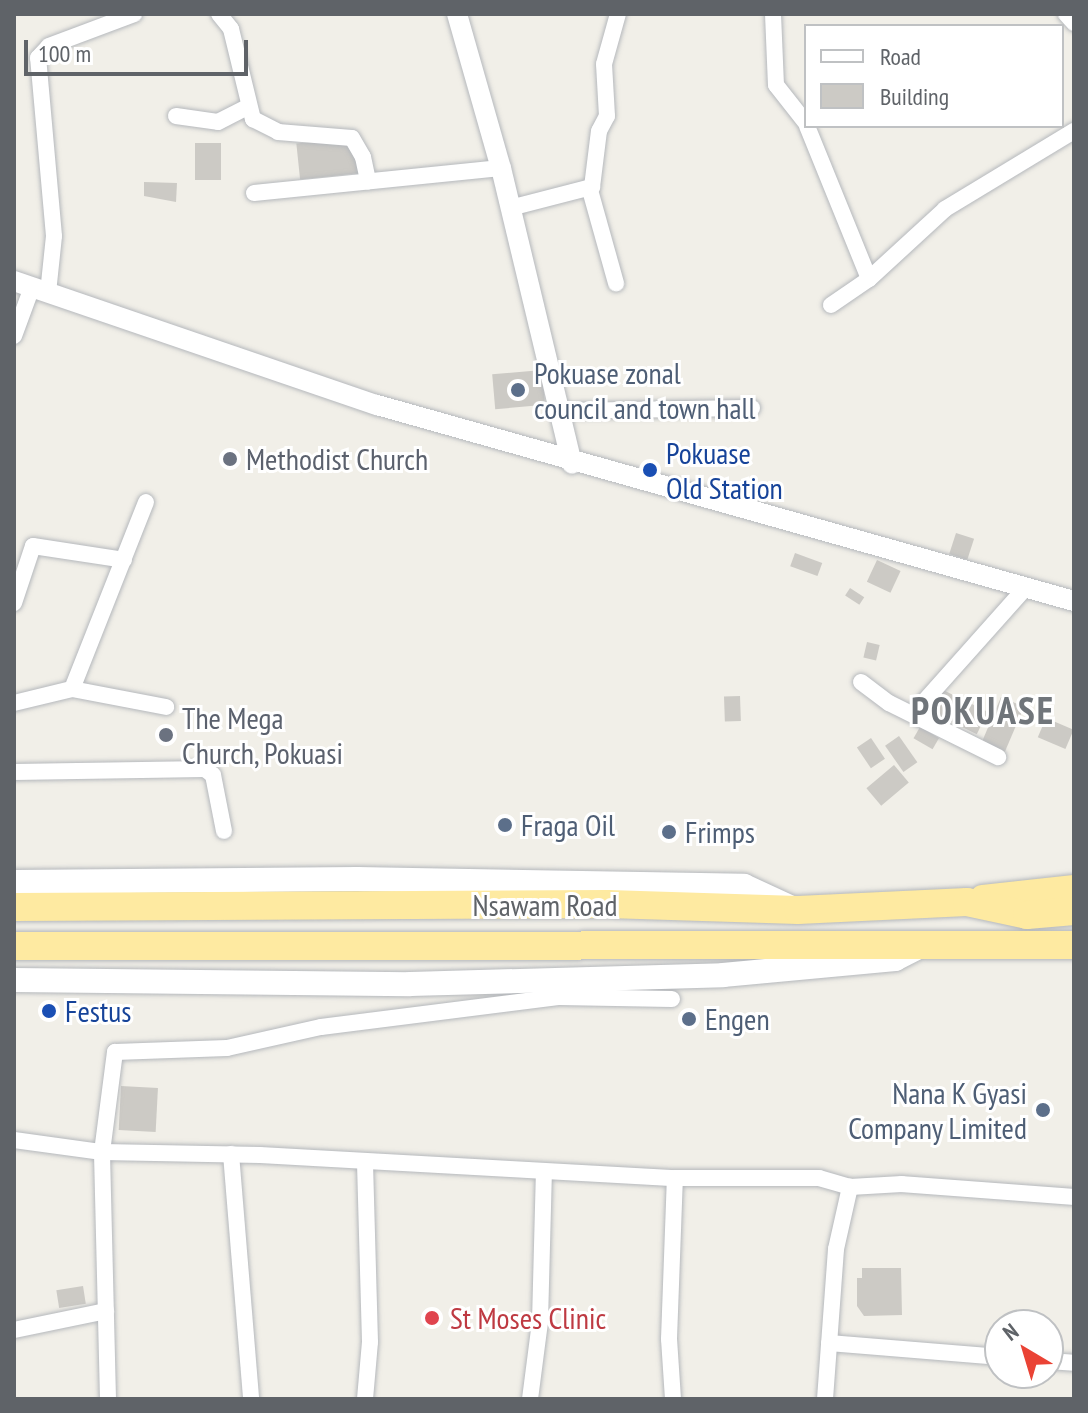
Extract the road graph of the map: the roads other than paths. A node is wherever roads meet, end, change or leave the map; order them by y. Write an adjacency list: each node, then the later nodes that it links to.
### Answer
1 (134, 14): 20 (street)
2 (219, 14): 8 (street)
3 (457, 14): 13 (street)
4 (618, 14): 15 (street)
5 (773, 14): 10 (street)
6 (1066, 14): 7 (street)
7 (1074, 23)
8 (246, 108): 9 (street); 14 (street)
9 (176, 116)
10 (804, 121)
11 (808, 128): 18 (street)
12 (1074, 131): 18 (street)
13 (501, 168): 14 (street); 17 (street)
14 (368, 181): 16 (street)
15 (590, 190): 17 (street); 19 (street)
16 (254, 193)
17 (510, 208): 24 (street)
18 (869, 279): 21 (street)
19 (616, 283)
20 (31, 287): 22 (street); 25 (street)
21 (831, 305)
22 (14, 336)
23 (752, 408): 24 (street)
24 (560, 411): 25 (street)
25 (572, 464): 28 (street)
26 (146, 502): 27 (street)
27 (124, 560): 30 (street); 32 (street)
28 (1026, 587): 29 (street); 35 (street)
29 (1074, 601)
30 (14, 603)
31 (861, 682): 35 (street)
32 (72, 689): 33 (street); 34 (street)
33 (14, 703)
34 (166, 707)
35 (913, 714): 36 (street)
36 (998, 757)
37 (14, 772): 38 (street)
38 (224, 831)
39 (14, 882): 43 (main road)
40 (1074, 889): 41 (highway)
41 (967, 902): 43 (highway, Nsawam Road); 44 (highway, Nsawam Road)
42 (14, 907): 43 (highway, Nsawam Road)
43 (798, 910)
44 (1074, 911)
45 (1074, 945): 48 (highway, Nsawam Road)
46 (14, 946): 47 (highway, Nsawam Road)
47 (681, 946): 48 (highway, Nsawam Road); 49 (main road)
48 (920, 946): 49 (main road)
49 (617, 977): 50 (main road)
50 (14, 980)
51 (672, 999): 53 (street)
52 (14, 1140): 53 (street)
53 (102, 1152): 54 (street); 60 (street)
54 (231, 1154): 55 (street); 65 (street)
55 (365, 1161): 56 (street); 66 (street)
56 (544, 1172): 57 (street); 67 (street)
57 (675, 1178): 58 (street); 68 (street)
58 (850, 1187): 59 (street); 62 (street)
59 (1074, 1197)
60 (106, 1311): 61 (street); 64 (street)
61 (14, 1330)
62 (829, 1343): 63 (street); 69 (street)
63 (984, 1356)
64 (108, 1399)
65 (251, 1399)
66 (365, 1399)
67 (530, 1399)
68 (673, 1399)
69 (825, 1399)

